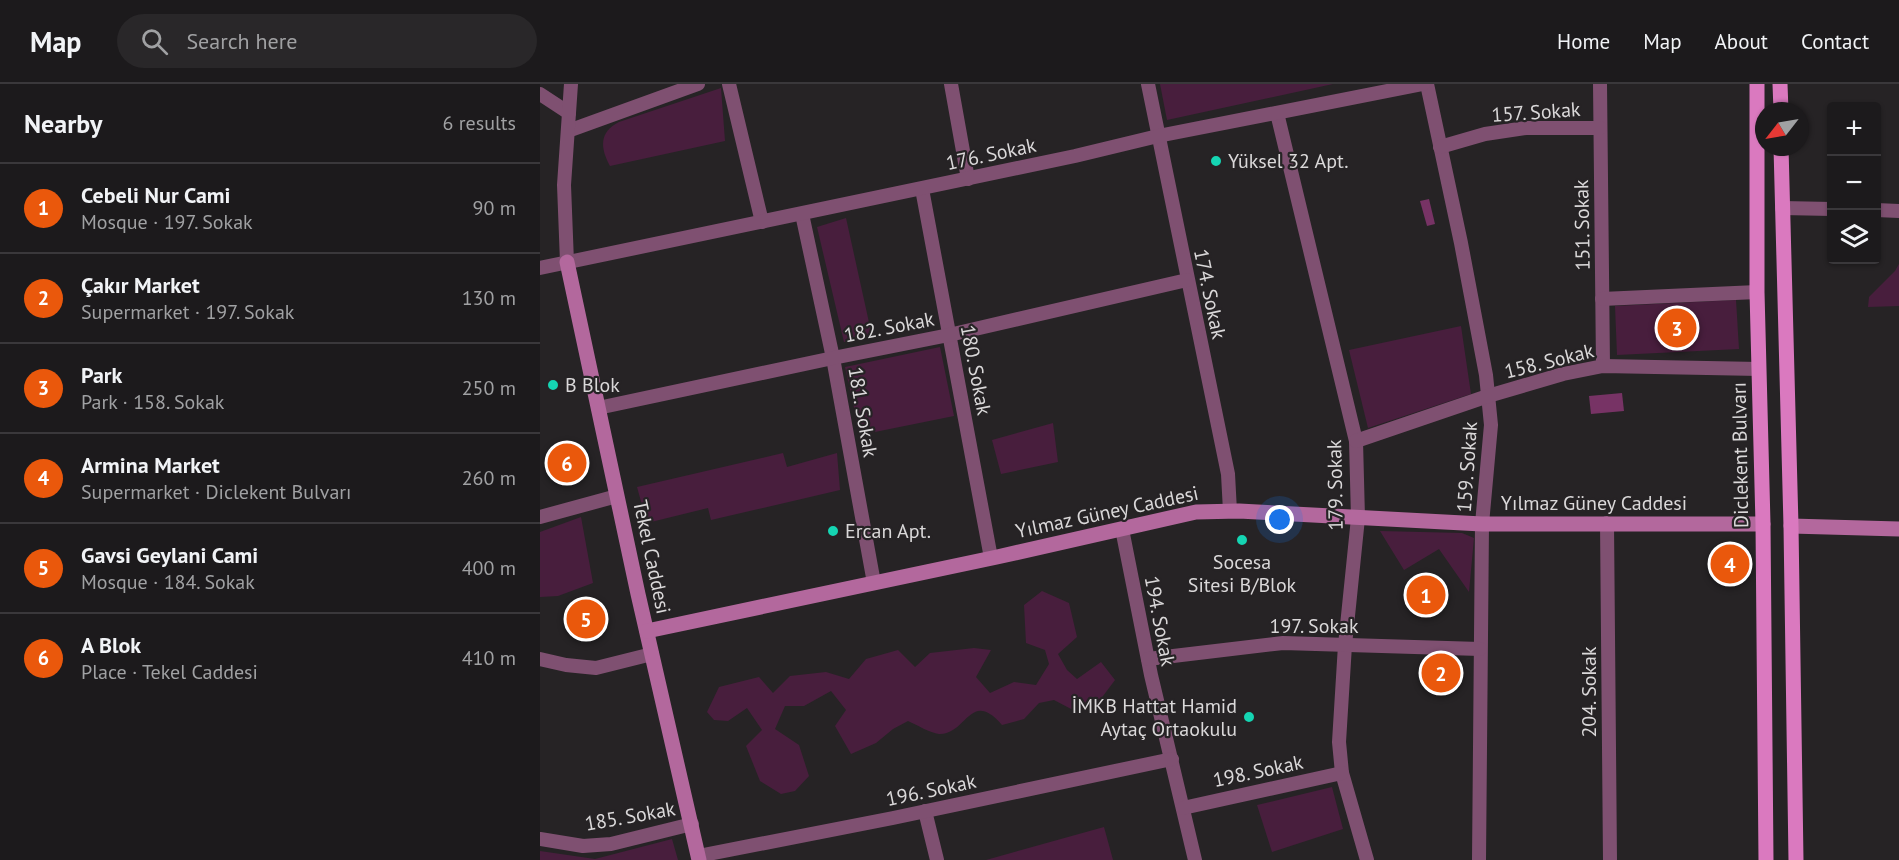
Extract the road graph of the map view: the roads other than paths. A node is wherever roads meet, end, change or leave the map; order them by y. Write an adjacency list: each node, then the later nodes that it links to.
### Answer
1 (571, 84): 12 (street)
2 (698, 84): 15 (street)
3 (729, 84): 26 (street)
4 (951, 84): 19 (street)
5 (1148, 84): 16 (street, 174. Sokak)
6 (1425, 84): 13 (street, 176. Sokak); 17 (street, 159. Sokak)
7 (1600, 84): 14 (street, 151. Sokak)
8 (1757, 84): 30 (main road, Diclekent Bulvarı)
9 (1780, 84): 11 (main road)
10 (540, 94): 12 (street)
11 (1780, 102)
12 (569, 113): 15 (street)
13 (1277, 113): 16 (street, 176. Sokak); 38 (street, 179. Sokak)
14 (1600, 128): 17 (street, 157. Sokak); 31 (street, 151. Sokak)
15 (568, 131): 27 (street)
16 (1158, 136): 19 (street, 176. Sokak); 29 (street, 174. Sokak)
17 (1440, 147): 36 (street, 159. Sokak)
18 (1781, 156): 21 (main road)
19 (968, 179): 20 (street, 176. Sokak)
20 (922, 189): 25 (street, 176. Sokak); 32 (street, 180. Sokak)
21 (1782, 208): 22 (street); 46 (main road)
22 (1827, 209)
23 (1881, 210): 24 (street)
24 (1899, 211)
25 (802, 214): 26 (street, 176. Sokak); 33 (street, 181. Sokak)
26 (762, 222): 27 (street, 176. Sokak)
27 (567, 262): 28 (street); 37 (street, Tekel Caddesi)
28 (540, 268)
29 (1187, 280): 32 (street, 182. Sokak); 40 (street, 174. Sokak)
30 (1757, 292): 31 (street); 35 (main road, Diclekent Bulvarı)
31 (1602, 299): 34 (street, 151. Sokak)
32 (949, 335): 33 (street, 182. Sokak); 49 (street, 180. Sokak)
33 (833, 358): 37 (street, 182. Sokak); 50 (street, 181. Sokak)
34 (1603, 366): 35 (street, 158. Sokak); 36 (street, 158. Sokak)
35 (1759, 369): 45 (main road, Diclekent Bulvarı)
36 (1488, 396): 38 (street, 158. Sokak); 44 (street, 159. Sokak)
37 (598, 408): 39 (street, Tekel Caddesi)
38 (1356, 441): 42 (street, 179. Sokak)
39 (617, 496): 41 (street); 51 (street, Tekel Caddesi)
40 (1230, 511): 42 (street, Yılmaz Güney Caddesi); 48 (street, Yılmaz Güney Caddesi)
41 (540, 517)
42 (1358, 518): 44 (street, Yılmaz Güney Caddesi); 52 (street, 179. Sokak)
43 (1607, 523): 44 (street, Yılmaz Güney Caddesi); 45 (street, Yılmaz Güney Caddesi); 68 (street, 204. Sokak)
44 (1482, 524): 53 (street, 159. Sokak)
45 (1763, 524): 69 (main road, Diclekent Bulvarı)
46 (1791, 525): 47 (street); 70 (main road)
47 (1899, 528)
48 (1122, 529): 49 (street, Yılmaz Güney Caddesi); 56 (street, 194. Sokak)
49 (991, 558): 50 (street, Yılmaz Güney Caddesi)
50 (874, 583): 51 (street, Yılmaz Güney Caddesi)
51 (647, 631): 54 (street, Tekel Caddesi)
52 (1345, 645): 53 (street, 197. Sokak); 56 (street, 197. Sokak); 58 (street, 179. Sokak)
53 (1480, 649): 67 (street, 159. Sokak)
54 (652, 654): 55 (street); 61 (street, Tekel Caddesi)
55 (540, 659)
56 (1148, 659): 57 (street, 194. Sokak)
57 (1172, 759): 59 (street, 194. Sokak); 60 (street, 196. Sokak)
58 (1342, 773): 59 (street, 198. Sokak); 66 (street, 179. Sokak)
59 (1183, 808): 65 (street, 194. Sokak)
60 (925, 811): 63 (street, 196. Sokak); 64 (street)
61 (692, 824): 62 (street, 185. Sokak); 63 (street, Tekel Caddesi)
62 (540, 839)
63 (699, 858)
64 (937, 860)
65 (1195, 860)
66 (1367, 860)
67 (1479, 860)
68 (1610, 860)
69 (1766, 860)
70 (1796, 860)

